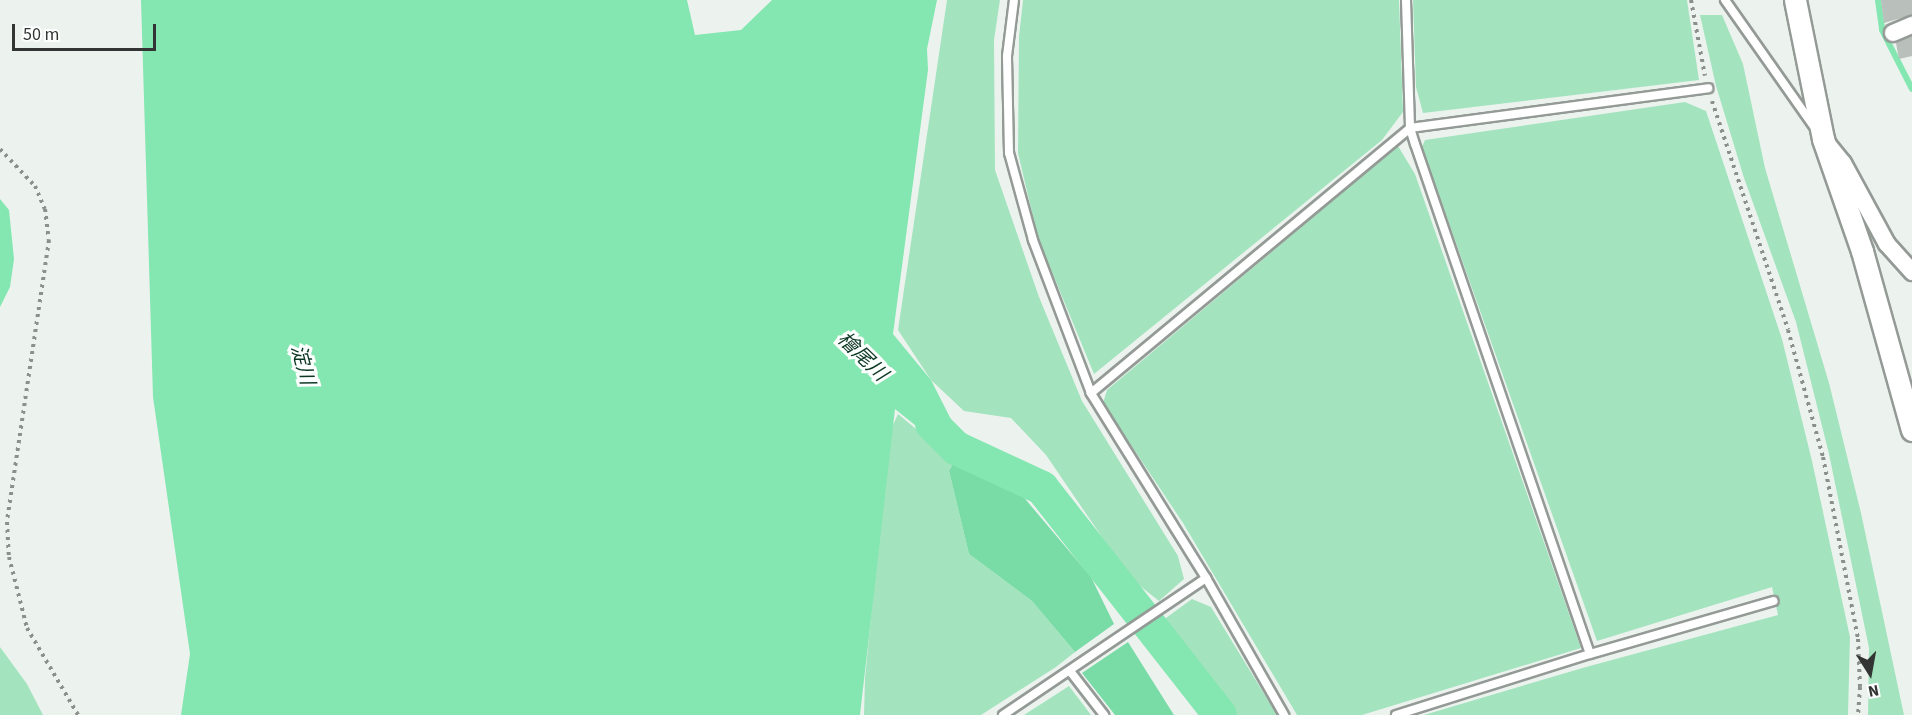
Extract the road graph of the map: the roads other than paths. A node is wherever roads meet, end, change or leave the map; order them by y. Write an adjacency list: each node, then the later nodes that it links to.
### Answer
1 (1014, 0): 11 (lane)
2 (1406, 0): 8 (lane)
3 (1725, 0): 9 (lane)
4 (1795, 0): 9 (street)
5 (1912, 25): 6 (street)
6 (1893, 33)
7 (1708, 88): 8 (lane)
8 (1410, 128): 11 (lane); 15 (lane)
9 (1823, 139): 10 (street); 12 (street)
10 (1912, 272)
11 (1091, 393): 13 (lane)
12 (1912, 430)
13 (1206, 578): 16 (lane); 19 (lane)
14 (1774, 601): 15 (lane)
15 (1590, 654): 20 (lane)
16 (1070, 671): 17 (lane); 18 (lane)
17 (1003, 715)
18 (1104, 715)
19 (1284, 715)
20 (1396, 715)

